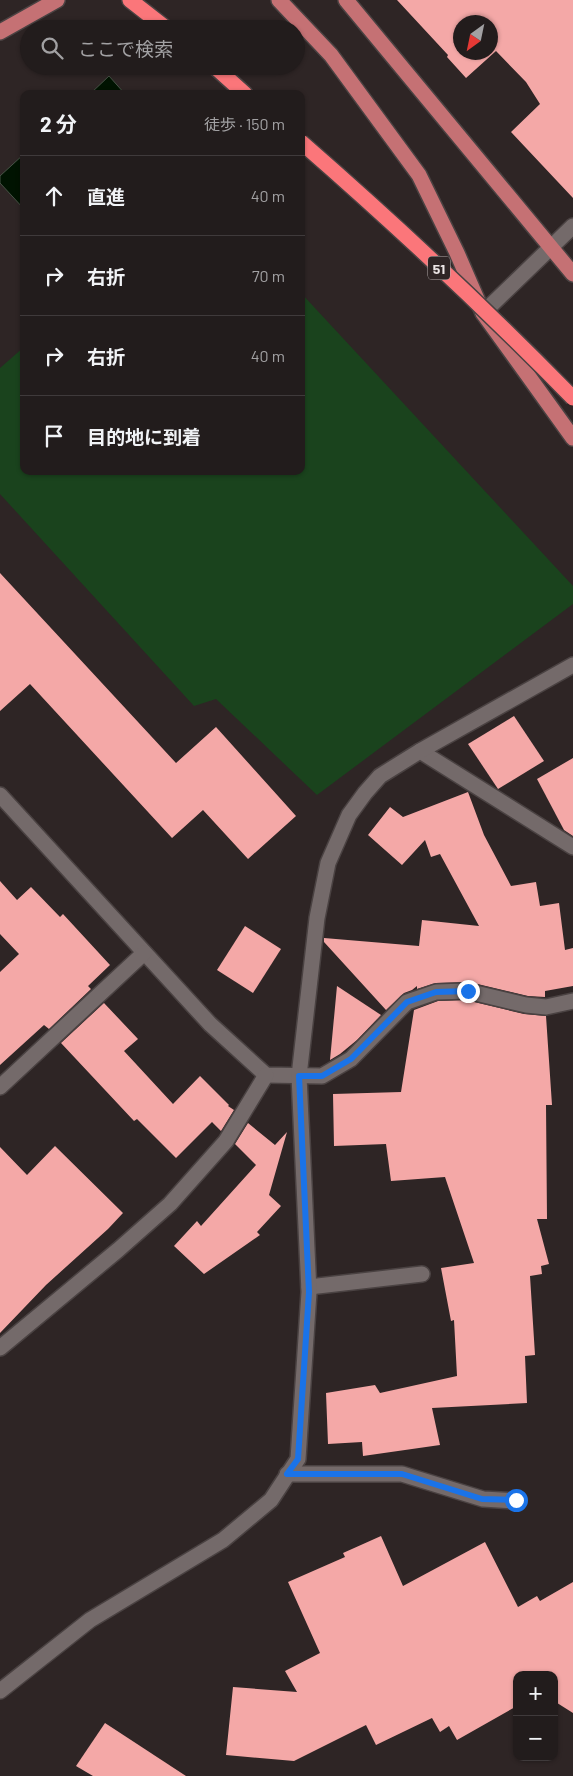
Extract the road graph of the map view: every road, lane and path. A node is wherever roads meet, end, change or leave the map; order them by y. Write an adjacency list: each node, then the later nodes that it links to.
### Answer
1 (57, 0): 5 (main road)
2 (130, 0): 6 (highway)
3 (279, 0): 7 (main road, 51)
4 (346, 0): 15 (main road)
5 (21, 20)
6 (156, 20)
7 (298, 20)
8 (20, 21): 10 (main road)
9 (305, 28): 17 (main road, 51)
10 (0, 32)
11 (224, 75): 12 (highway)
12 (241, 90)
13 (305, 146): 18 (highway, 51, bridge)
14 (573, 226): 15 (street)
15 (551, 247): 16 (main road); 17 (street)
16 (573, 274)
17 (483, 313): 19 (main road, 51)
18 (573, 398)
19 (573, 438)
20 (573, 665): 21 (street)
21 (420, 751): 23 (street); 27 (street)
22 (0, 795): 24 (street)
23 (573, 847)
24 (144, 953): 26 (street); 28 (street)
25 (573, 1000): 27 (street)
26 (266, 1075): 27 (street); 31 (street)
27 (299, 1076): 30 (street)
28 (0, 1087)
29 (422, 1274): 30 (street)
30 (309, 1287): 32 (street)
31 (0, 1348)
32 (287, 1474): 33 (street); 34 (street)
33 (516, 1500)
34 (0, 1691)

